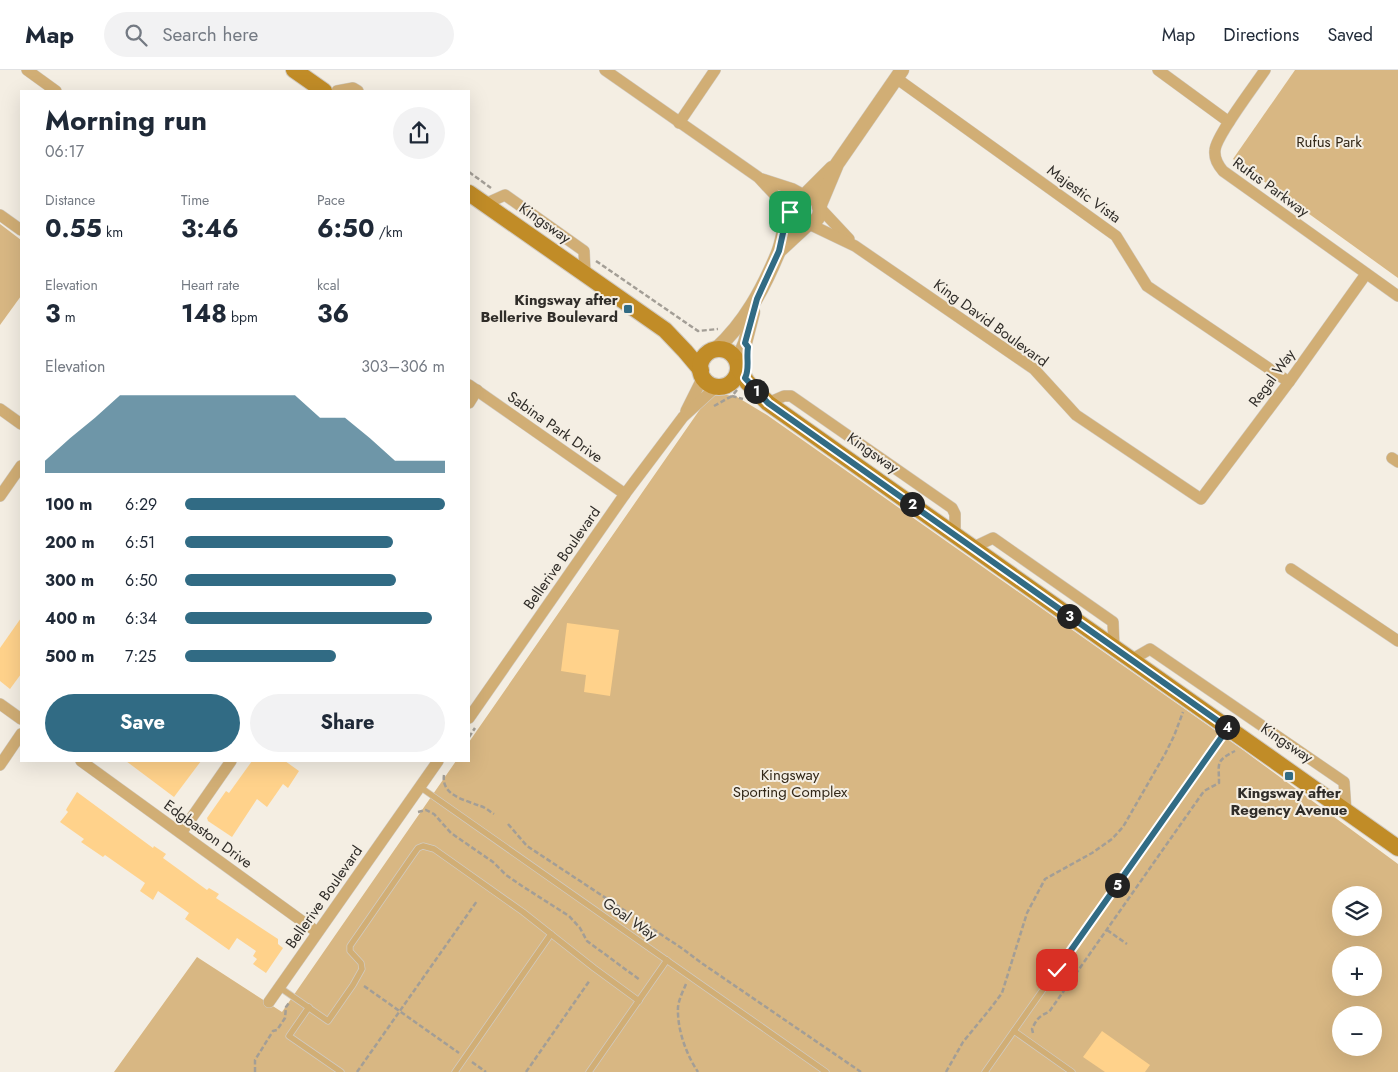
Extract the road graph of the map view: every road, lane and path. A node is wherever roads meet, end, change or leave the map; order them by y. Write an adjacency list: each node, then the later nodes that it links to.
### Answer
1 (27, 70): 8 (street)
2 (294, 70): 9 (main road)
3 (605, 70): 13 (street)
4 (715, 70): 13 (street)
5 (1158, 70): 12 (street)
6 (1265, 70): 12 (street, Rufus Parkway)
7 (899, 74): 14 (street); 38 (street, Majestic Vista)
8 (55, 90)
9 (323, 90)
10 (342, 90): 11 (street)
11 (356, 90)
12 (1229, 122): 30 (street, Rufus Parkway)
13 (679, 123): 16 (street)
14 (837, 164): 18 (street); 21 (street)
15 (470, 173): 19 (path)
16 (758, 178): 18 (street); 22 (street)
17 (470, 193): 20 (main road, Kingsway)
18 (805, 195): 21 (street); 22 (street)
19 (502, 197): 20 (street, Kingsway); 28 (street, Kingsway)
20 (485, 204): 29 (main road, Kingsway)
21 (820, 207): 24 (street); 26 (street, King David Boulevard)
22 (790, 211): 24 (street); 27 (street)
23 (0, 215): 25 (street)
24 (808, 225): 26 (street, King David Boulevard); 27 (street)
25 (20, 229)
26 (855, 246): 47 (street, King David Boulevard)
27 (779, 251): 32 (street)
28 (584, 254): 29 (street, Kingsway); 34 (path)
29 (585, 273): 33 (main road, Kingsway)
30 (1366, 274): 31 (street, Rufus Parkway); 38 (street, Regal Way)
31 (1398, 296)
32 (757, 299): 34 (street); 37 (street)
33 (665, 330): 35 (main road, Kingsway); 36 (main road, Kingsway)
34 (732, 334): 35 (street)
35 (714, 350): 36 (main road); 37 (main road, Kingsway)
36 (702, 373): 37 (main road, Kingsway); 42 (street, Bellerive Boulevard)
37 (732, 378): 40 (main road, Kingsway); 40 (path); 42 (street, Bellerive Boulevard)
38 (1289, 382): 47 (street, Regal Way)
39 (473, 388): 45 (street, Sabina Park Drive)
40 (760, 402): 50 (main road, Kingsway)
41 (0, 410): 43 (street)
42 (683, 417): 45 (street, Bellerive Boulevard)
43 (20, 423)
44 (20, 467): 46 (street)
45 (625, 494): 53 (street, Bellerive Boulevard)
46 (0, 496)
47 (1201, 499)
48 (1291, 569): 49 (street)
49 (1398, 640)
50 (1131, 660): 55 (main road, Kingsway); 63 (street, Kingsway)
51 (0, 704): 54 (street)
52 (1184, 708): 98 (path)
53 (470, 717)
54 (20, 718)
55 (1228, 728): 63 (main road, Kingsway); 85 (lane)
56 (20, 735): 60 (street)
57 (1243, 750): 70 (path)
58 (82, 762): 67 (street, Edgbaston Drive)
59 (230, 762): 67 (street)
60 (0, 765)
61 (442, 766): 62 (street, Bellerive Boulevard); 64 (path)
62 (420, 787): 71 (street, Bellerive Boulevard); 74 (lane, Goal Way)
63 (1346, 812): 68 (main road, Kingsway)
64 (494, 814)
65 (412, 816): 76 (path)
66 (508, 824): 97 (path)
67 (181, 833): 71 (street, Edgbaston Drive)
68 (1398, 848)
69 (476, 901): 84 (path)
70 (1107, 930): 73 (path); 86 (path)
71 (317, 932): 79 (street, Bellerive Boulevard)
72 (551, 934): 81 (lane); 83 (lane); 87 (lane)
73 (1128, 944)
74 (667, 960): 81 (lane); 96 (lane, Goal Way)
75 (590, 980): 93 (path)
76 (640, 980)
77 (686, 982): 95 (path)
78 (364, 986): 84 (path)
79 (279, 987): 80 (lane); 82 (street, Bellerive Boulevard)
80 (294, 997): 83 (lane); 88 (path)
81 (639, 1000): 94 (lane)
82 (269, 1002)
83 (309, 1008): 89 (lane)
84 (399, 1011): 87 (path); 90 (path)
85 (1014, 1031): 99 (lane); 100 (lane)
86 (1035, 1036)
87 (465, 1057): 91 (lane); 92 (path)
88 (255, 1072)
89 (340, 1072)
90 (357, 1072)
91 (455, 1072)
92 (486, 1072)
93 (526, 1072)
94 (589, 1072)
95 (698, 1072)
96 (826, 1072)
97 (861, 1072)
98 (946, 1072)
99 (985, 1072)
100 (1072, 1072)

